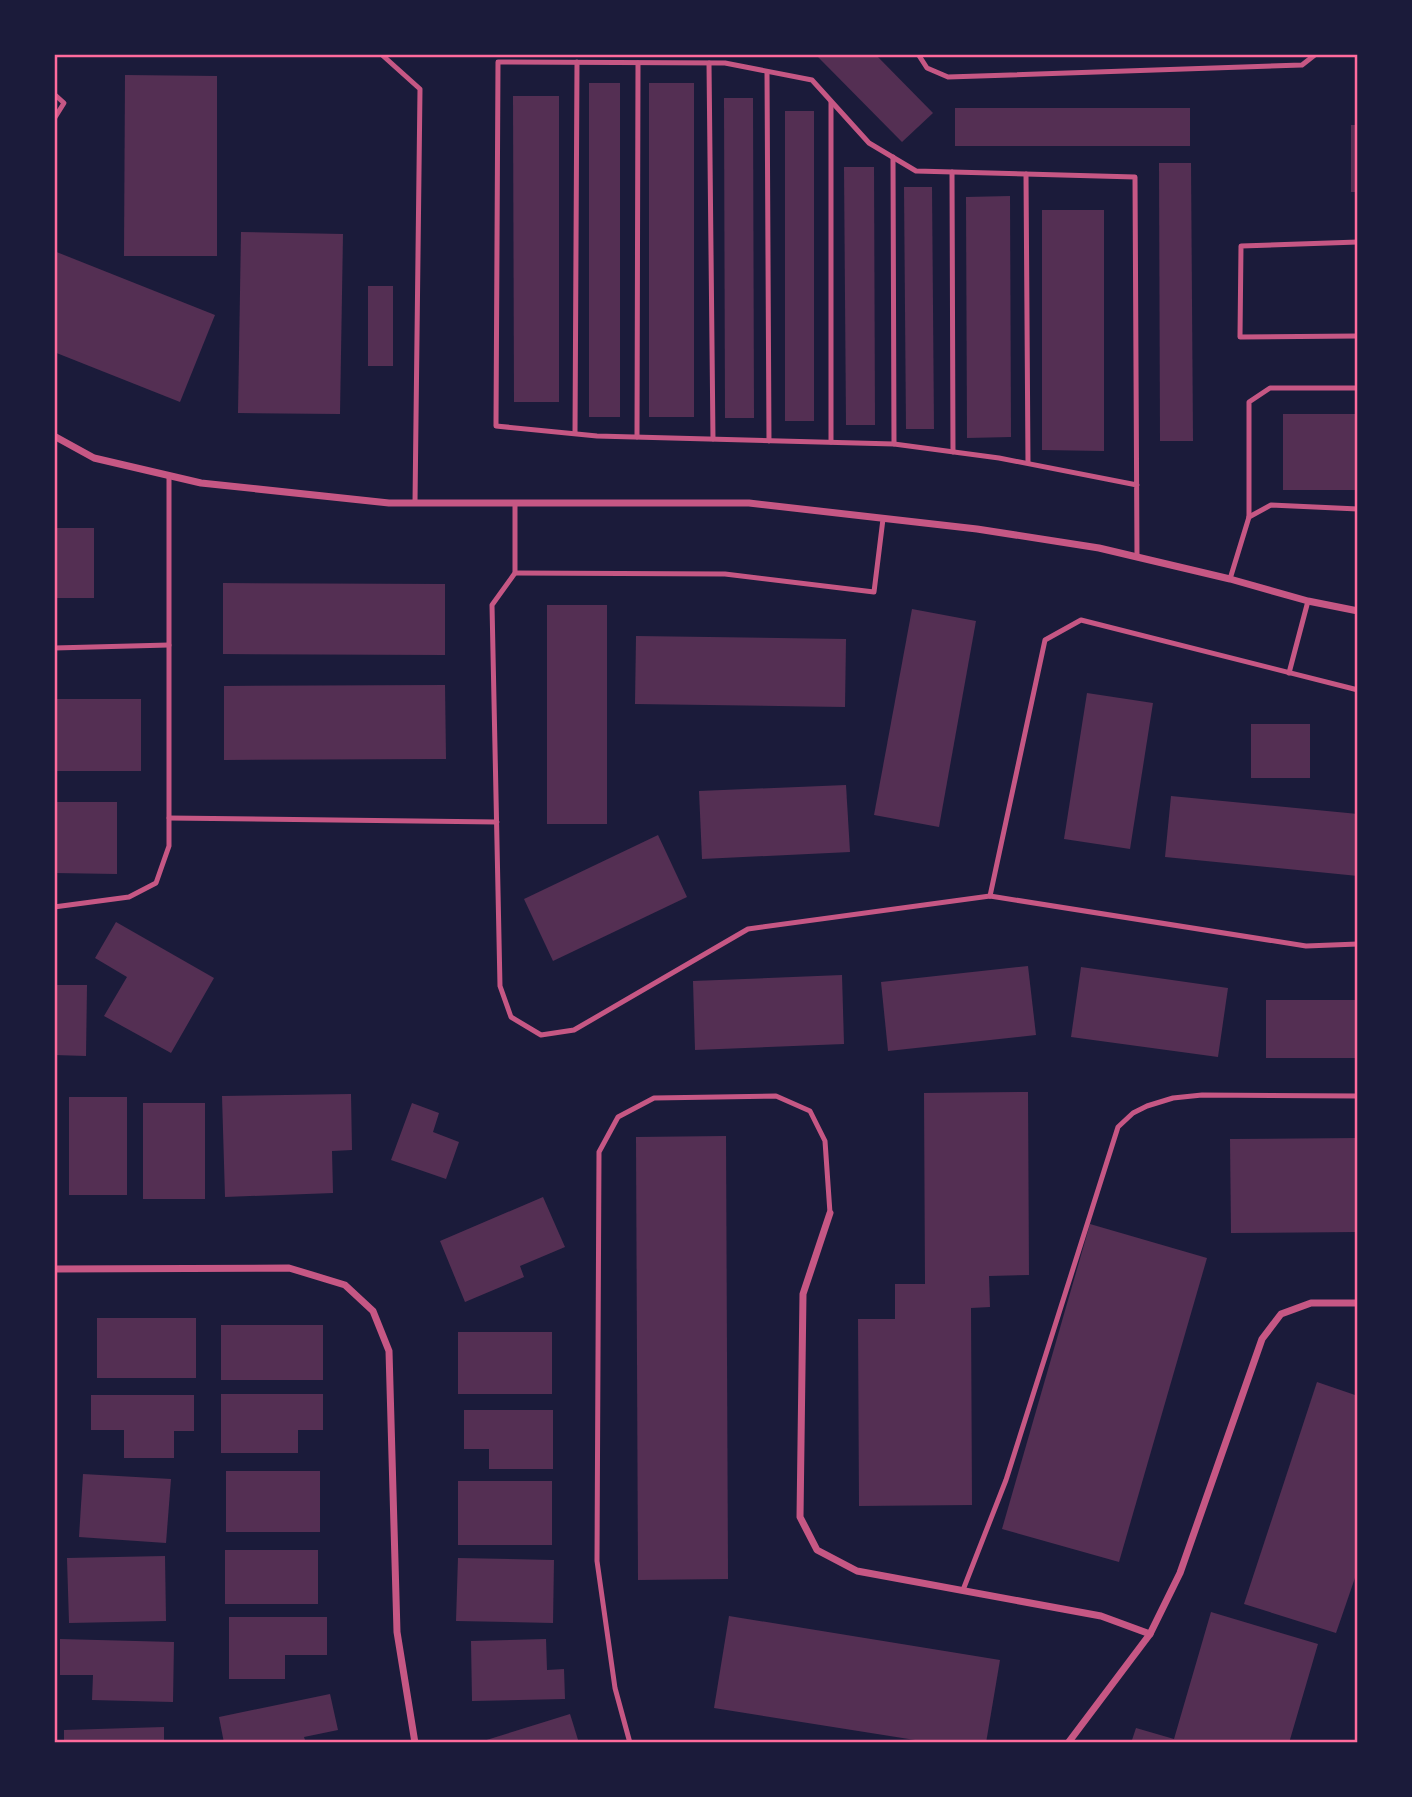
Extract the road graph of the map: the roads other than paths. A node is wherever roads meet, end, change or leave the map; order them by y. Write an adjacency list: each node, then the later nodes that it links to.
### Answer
1 (381, 54): 28 (lane)
2 (918, 54): 3 (lane)
3 (1316, 54)
4 (577, 62): 5 (lane); 17 (lane); 17 (lane)
5 (638, 63): 6 (lane); 19 (lane)
6 (709, 63): 7 (lane); 20 (lane)
7 (767, 72): 9 (lane); 21 (lane)
8 (54, 94): 10 (lane)
9 (831, 101): 11 (lane); 22 (lane)
10 (54, 119)
11 (893, 157): 12 (lane); 23 (lane)
12 (952, 172): 13 (lane); 24 (lane)
13 (1026, 174): 25 (lane); 27 (lane)
14 (1358, 242): 15 (lane)
15 (1358, 336)
16 (1358, 388): 31 (lane)
17 (575, 433): 19 (lane)
18 (54, 436): 26 (street)
19 (637, 437): 20 (lane)
20 (713, 439): 21 (lane)
21 (769, 441): 22 (lane)
22 (831, 442): 23 (lane)
23 (894, 444): 24 (lane)
24 (953, 452): 25 (lane)
25 (1028, 463): 27 (lane)
26 (169, 475): 28 (street); 38 (lane)
27 (1136, 485): 33 (lane)
28 (415, 503): 29 (street)
29 (515, 503): 32 (street); 34 (lane)
30 (1358, 509): 31 (lane)
31 (1249, 517): 35 (lane)
32 (883, 519): 33 (street); 34 (lane)
33 (1137, 557): 35 (street)
34 (515, 573): 43 (lane)
35 (1230, 579): 36 (street)
36 (1308, 601): 37 (street); 40 (lane)
37 (1358, 611)
38 (169, 645): 39 (lane); 42 (lane)
39 (54, 648)
40 (1289, 673): 41 (lane); 44 (lane)
41 (1358, 690)
42 (169, 818): 43 (lane); 45 (lane)
43 (497, 822): 44 (lane)
44 (990, 896): 46 (lane)
45 (54, 907)
46 (1358, 944)
47 (1358, 1096): 51 (lane)
48 (830, 1213): 51 (street); 54 (lane)
49 (54, 1269): 53 (street)
50 (1358, 1303): 52 (street)
51 (963, 1590): 52 (street)
52 (1150, 1634): 55 (street)
53 (415, 1743)
54 (630, 1743)
55 (1068, 1743)

